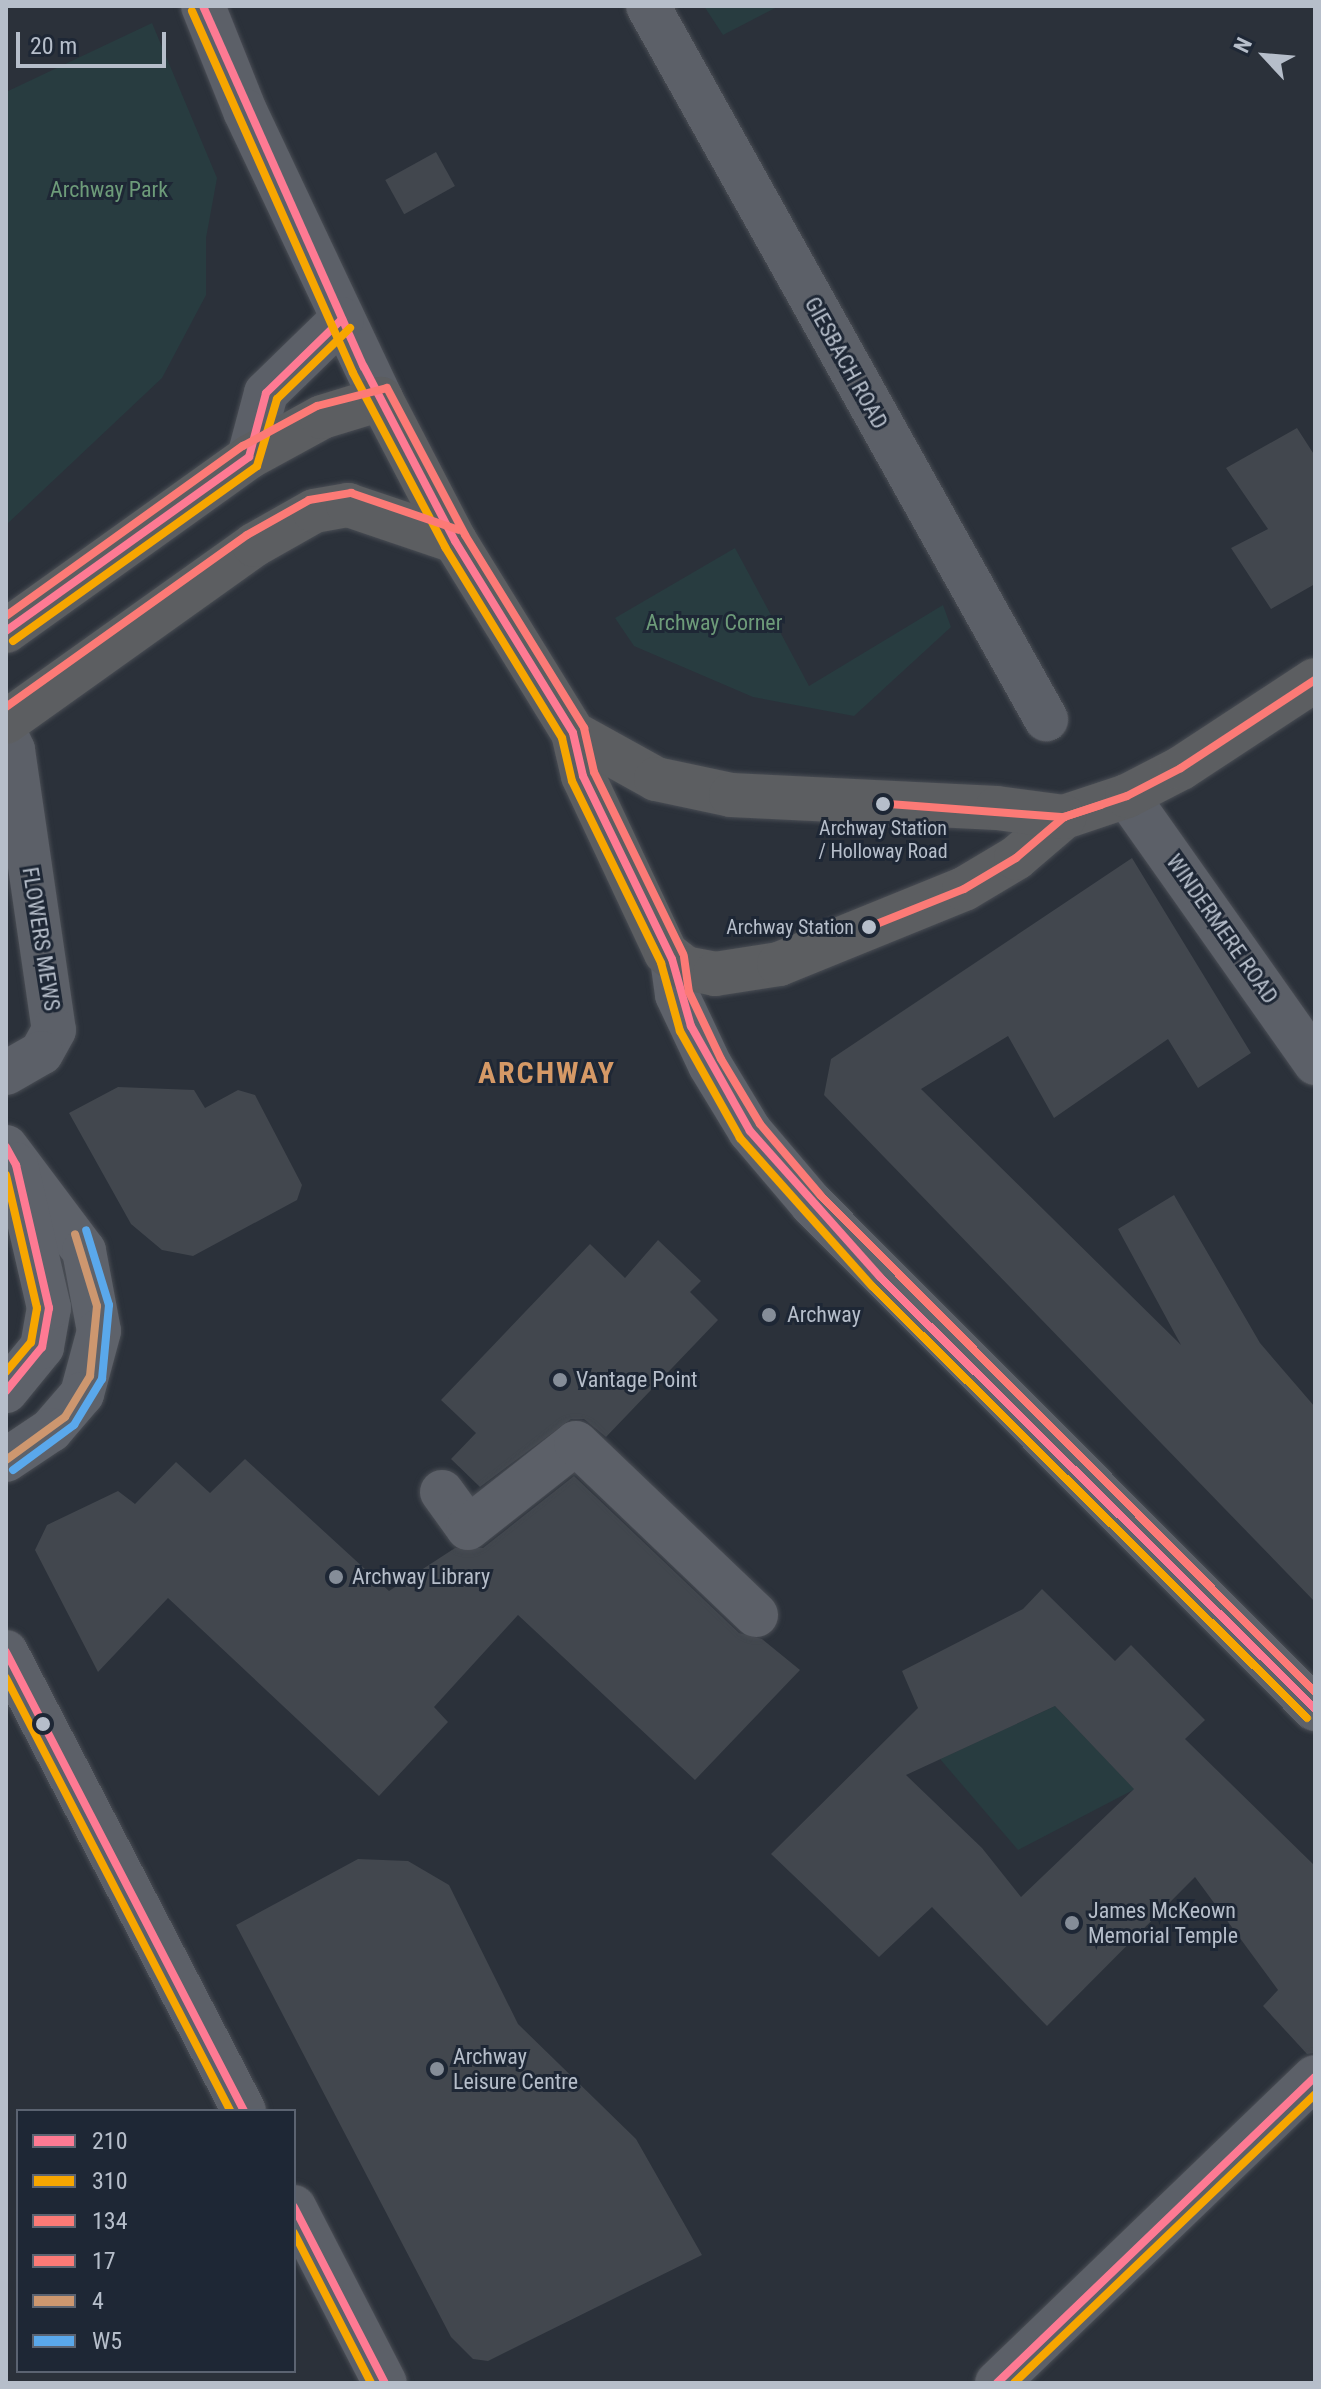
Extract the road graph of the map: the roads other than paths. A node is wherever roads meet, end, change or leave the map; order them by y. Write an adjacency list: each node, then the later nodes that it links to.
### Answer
1 (203, 6): 3 (street)
2 (648, 6): 9 (street, GIESBACH ROAD)
3 (342, 319): 4 (street); 5 (street)
4 (381, 399): 5 (highway); 6 (highway)
5 (249, 457): 7 (highway)
6 (455, 541): 10 (highway); 11 (highway)
7 (6, 631)
8 (1315, 680): 13 (highway)
9 (1046, 719)
10 (6, 722)
11 (573, 733): 14 (highway); 15 (highway)
12 (6, 735): 17 (street, FLOWERS MEWS)
13 (1127, 796): 14 (highway); 16 (street, WINDERMERE ROAD)
14 (1064, 817): 15 (highway)
15 (672, 959): 24 (main road)
16 (1315, 1063)
17 (6, 1073)
18 (11, 1156): 19 (main road); 20 (main road)
19 (6, 1391)
20 (6, 1460)
21 (442, 1492): 22 (street)
22 (756, 1615)
23 (6, 1652): 26 (street)
24 (1307, 1690)
25 (1315, 2077): 29 (street)
26 (243, 2109)
27 (296, 2211): 28 (street)
28 (385, 2383)
29 (997, 2383)

